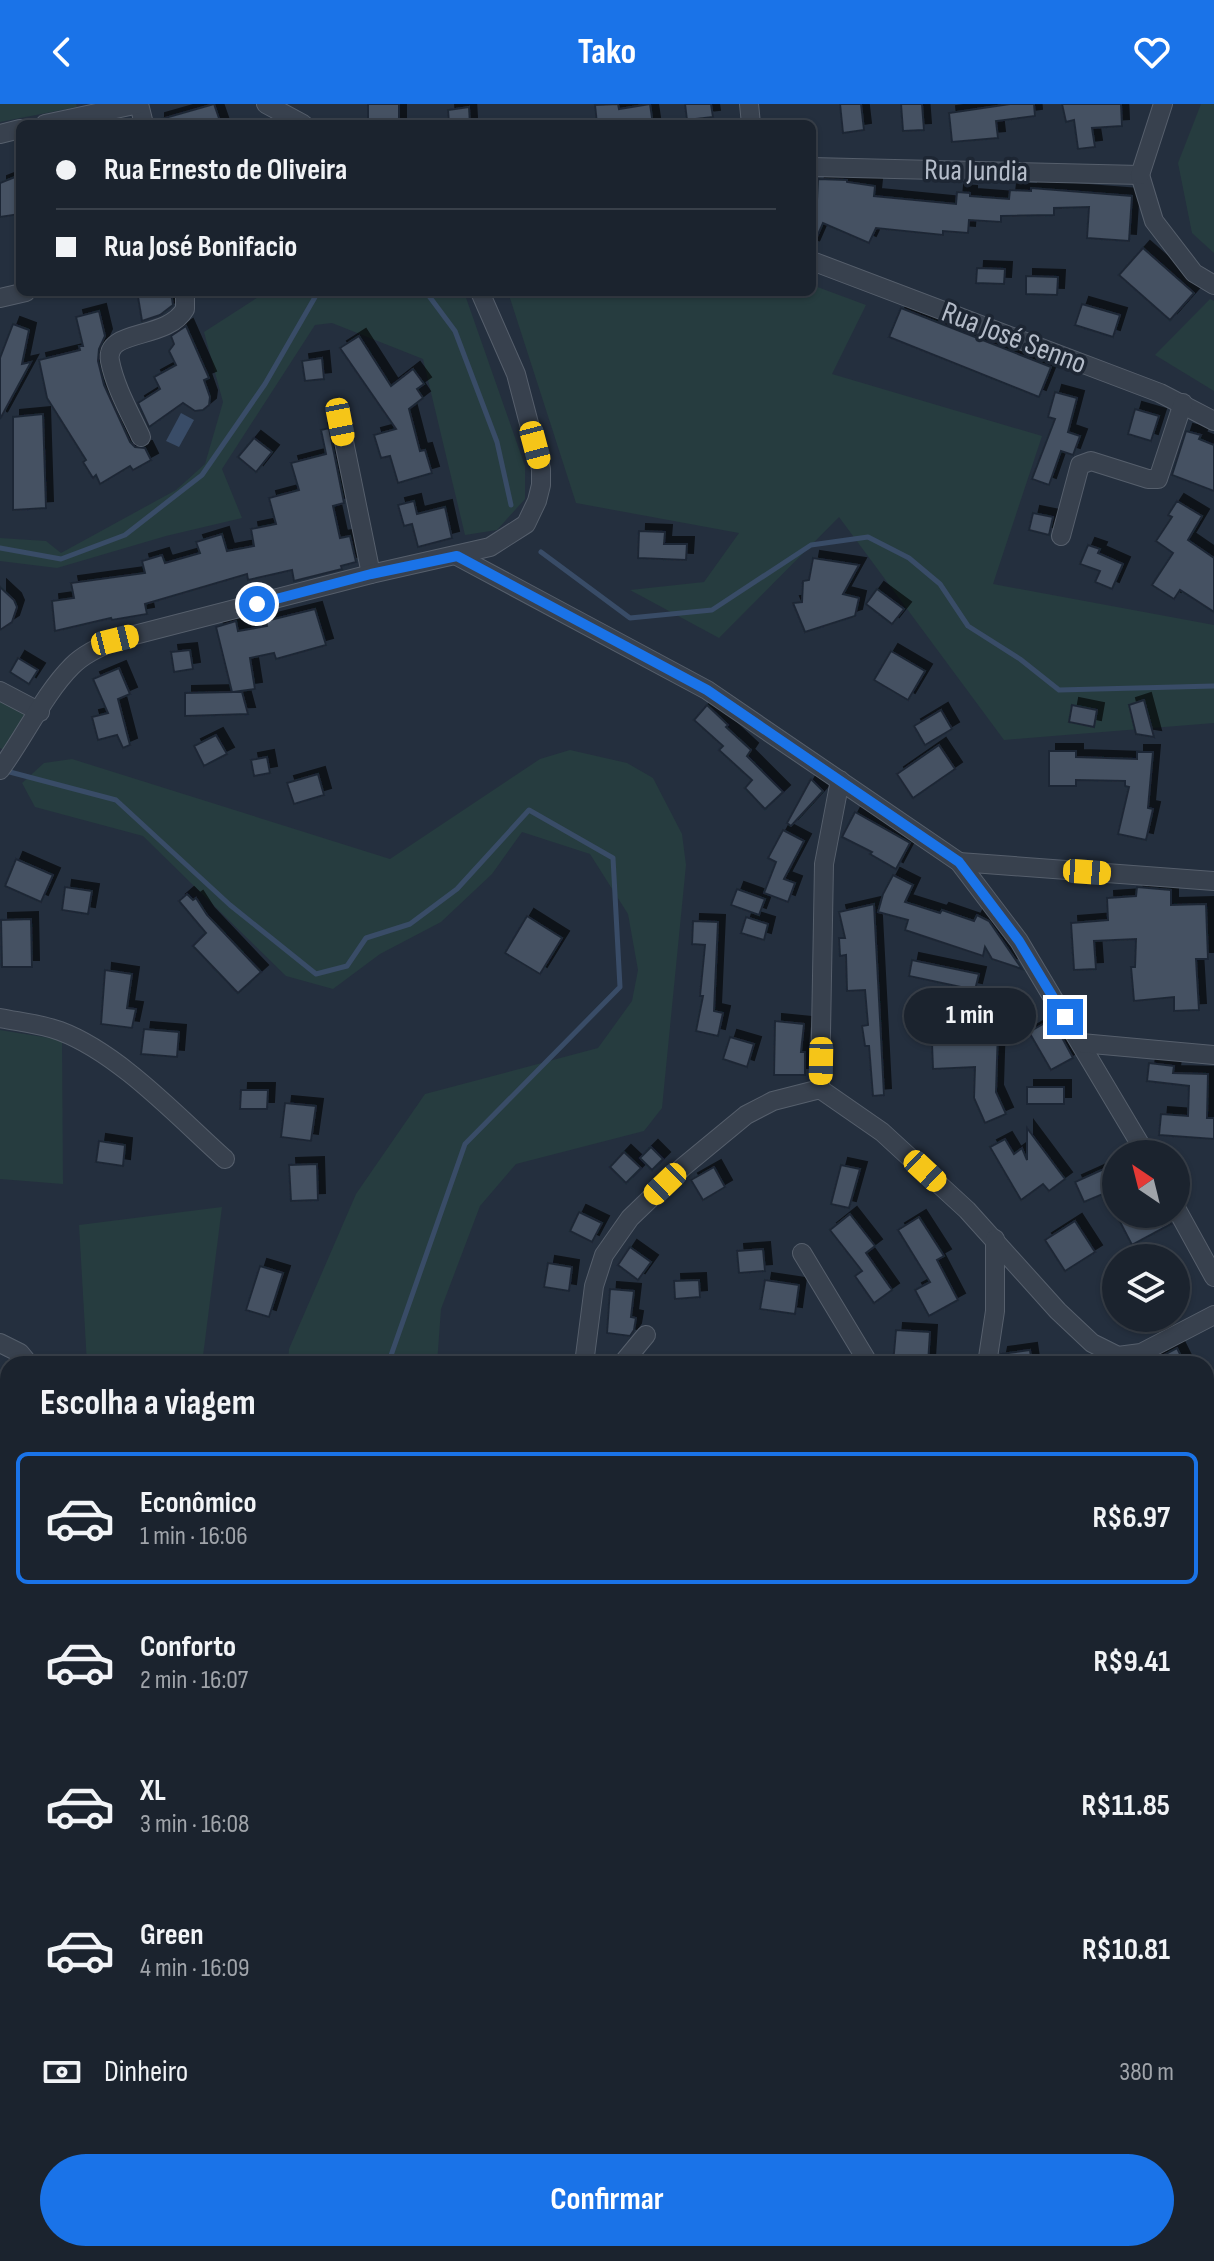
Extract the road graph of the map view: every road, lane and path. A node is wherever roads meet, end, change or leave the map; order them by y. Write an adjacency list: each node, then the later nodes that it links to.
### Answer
1 (139, 104): 4 (street)
2 (266, 104): 5 (street)
3 (1163, 104): 7 (street)
4 (64, 120)
5 (296, 120)
6 (816, 167): 7 (street, Rua Jundia)
7 (1140, 175): 9 (street)
8 (816, 263): 12 (street, Rua José Senno)
9 (1214, 285)
10 (186, 296): 15 (street)
11 (482, 296): 17 (street)
12 (1183, 403): 13 (street, Rua José Senno); 16 (street)
13 (1214, 421)
14 (340, 422): 18 (street)
15 (141, 437)
16 (1061, 536)
17 (457, 556): 18 (street); 22 (street)
18 (371, 574): 20 (street)
19 (0, 691): 20 (street)
20 (40, 712): 21 (street)
21 (4, 764)
22 (840, 780): 23 (street); 28 (street)
23 (959, 862): 24 (street); 26 (street)
24 (1214, 881)
25 (0, 1018): 30 (street)
26 (1081, 1043): 27 (street); 29 (street)
27 (1214, 1055)
28 (820, 1089): 32 (street); 39 (street)
29 (1138, 1140)
30 (225, 1159)
31 (1187, 1228): 34 (street)
32 (995, 1239): 35 (street); 42 (street)
33 (802, 1253): 41 (street)
34 (1214, 1277)
35 (1214, 1315)
36 (646, 1335): 40 (street)
37 (0, 1343): 38 (street)
38 (22, 1356)
39 (585, 1356)
40 (629, 1356)
41 (864, 1356)
42 (988, 1356)

